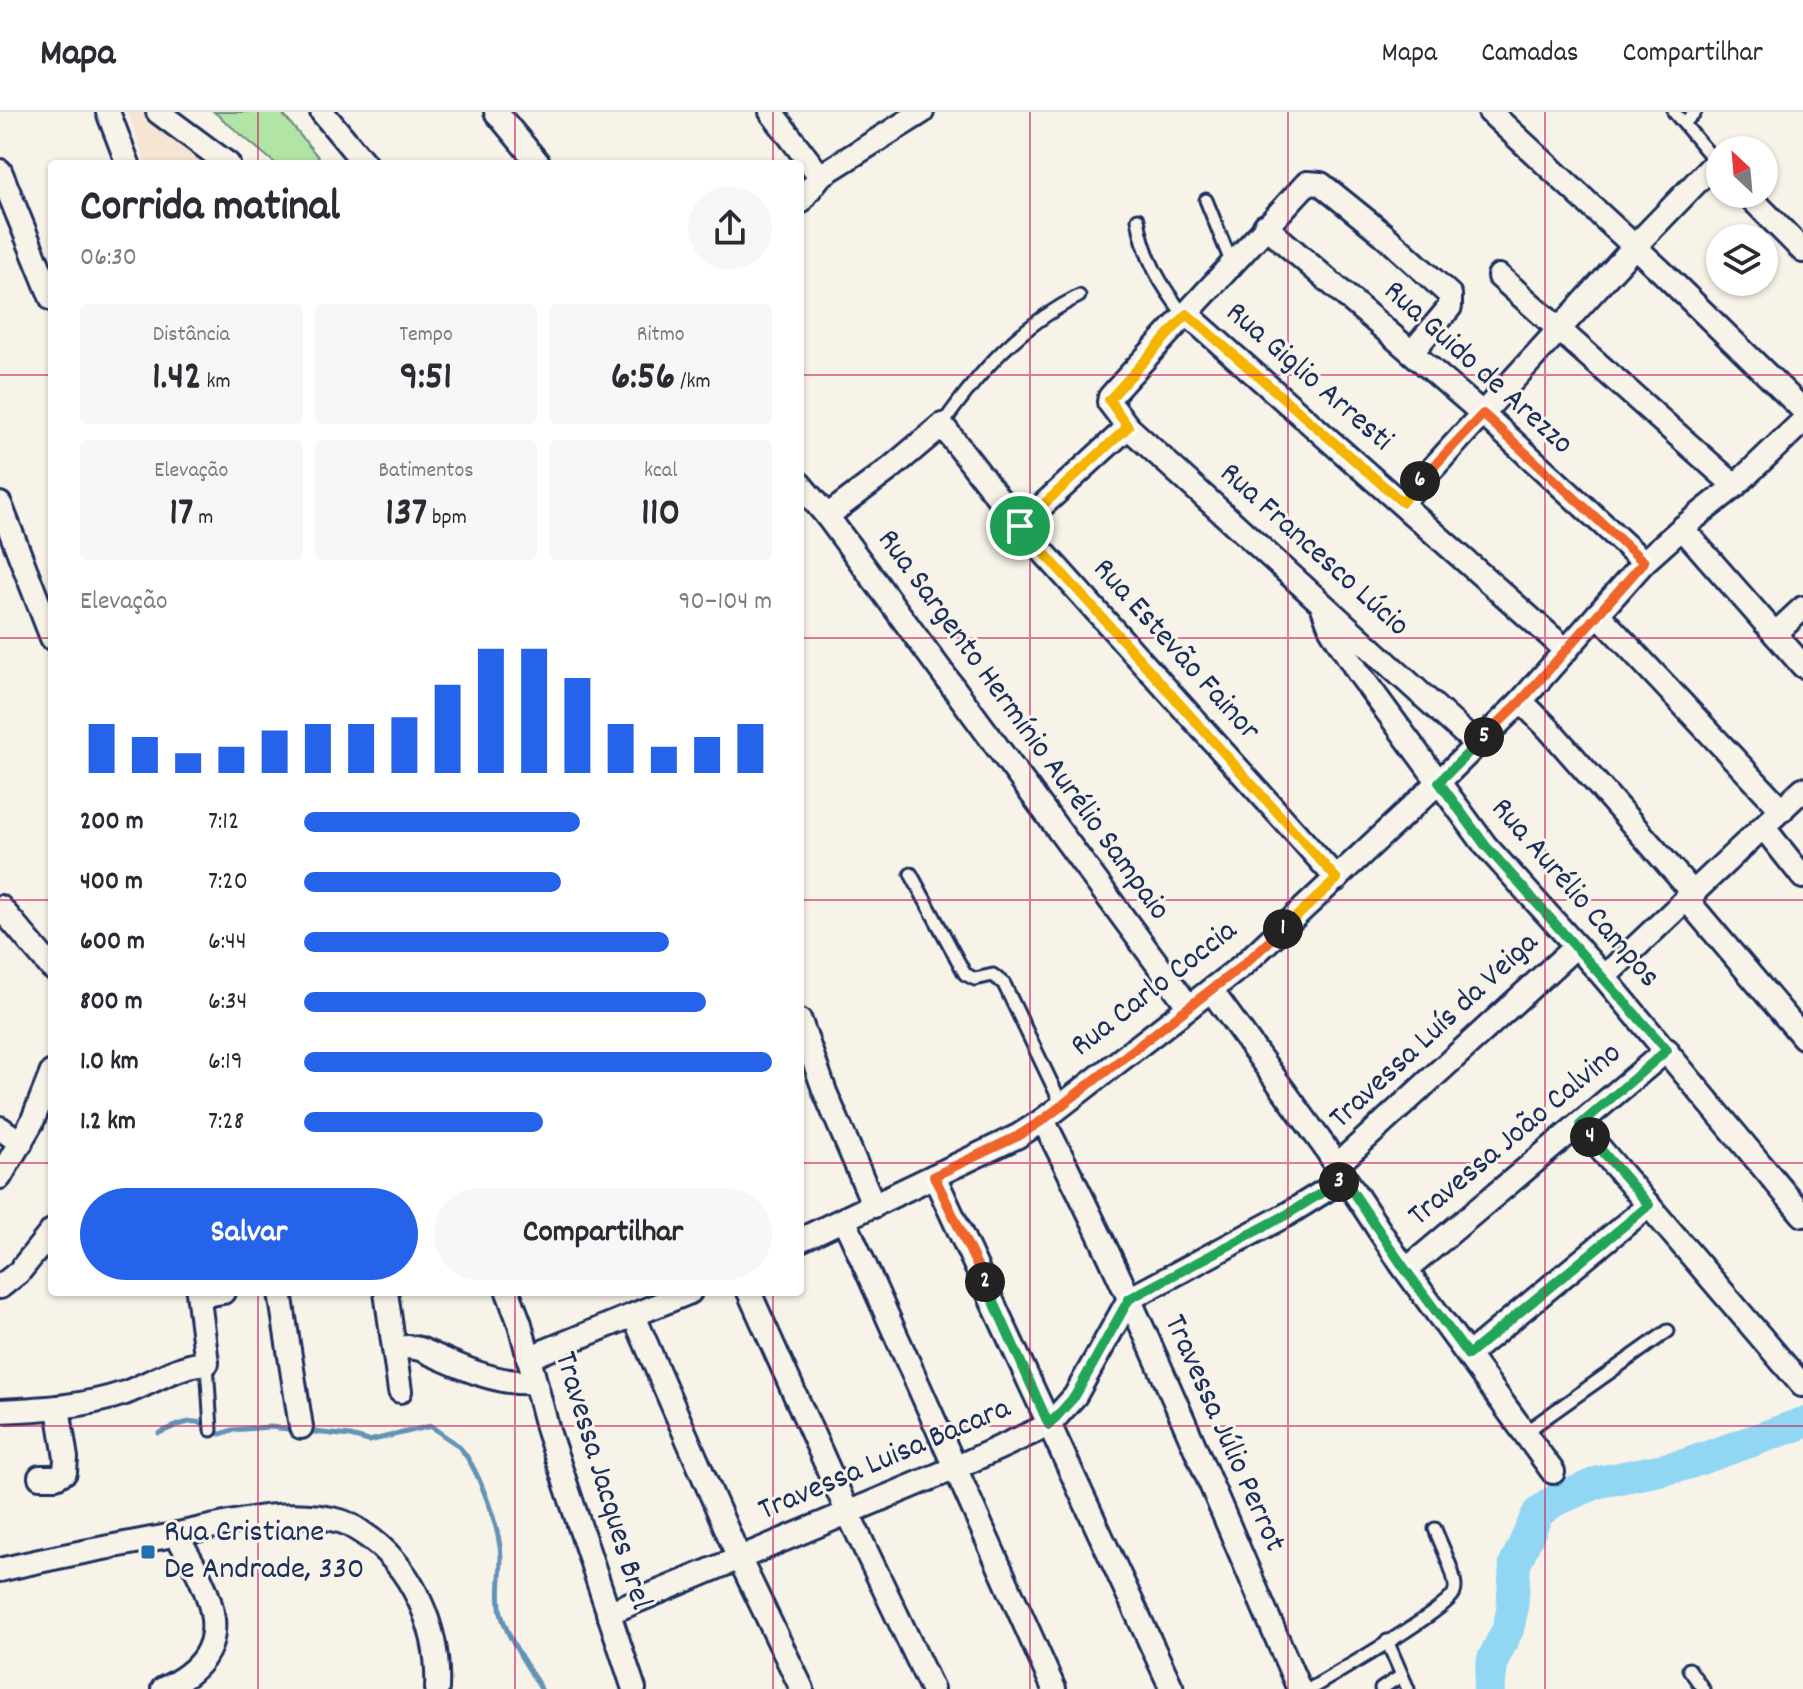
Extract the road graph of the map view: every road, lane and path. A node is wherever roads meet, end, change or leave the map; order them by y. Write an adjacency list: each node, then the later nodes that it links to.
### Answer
1 (108, 112): 12 (street)
2 (158, 112): 13 (street)
3 (322, 112): 14 (street)
4 (496, 112): 15 (street)
5 (771, 112): 17 (street)
6 (922, 112): 17 (street)
7 (1490, 112): 24 (street)
8 (1674, 112): 10 (lane)
9 (1695, 112): 10 (lane)
10 (1684, 123): 11 (lane)
11 (1706, 150)
12 (126, 160)
13 (223, 160)
14 (362, 160)
15 (536, 160)
16 (0, 171): 28 (street)
17 (820, 176): 19 (street)
18 (1706, 176): 24 (street)
19 (804, 197)
20 (1206, 200): 26 (lane)
21 (1761, 208): 25 (street)
22 (1138, 219): 30 (lane)
23 (1265, 226): 26 (street); 32 (street, Rua Guido de Arezzo); 32 (street)
24 (1634, 247): 31 (street); 33 (street)
25 (1803, 251)
26 (1232, 264): 30 (street)
27 (1499, 276): 31 (street)
28 (48, 289)
29 (1079, 296): 36 (lane)
30 (1186, 315): 37 (street, Rua Francesco Lúcio); 40 (street, Rua Giglio Arresti)
31 (1561, 329): 34 (street); 38 (street)
32 (1412, 352): 34 (street, Rua Guido de Arezzo)
33 (1803, 410)
34 (1483, 414): 40 (street); 45 (street, Rua Guido de Arezzo)
35 (1803, 421): 38 (street, Rua Carlo Coccia)
36 (942, 425): 42 (street); 43 (street, Rua Estevão Fainor)
37 (1128, 427): 43 (street); 46 (street, Rua Francesco Lúcio)
38 (1735, 486): 44 (street, Rua Carlo Coccia)
39 (804, 495): 42 (street, Rua Sargento Hermínio Aurélio Sampaio)
40 (1402, 502): 51 (street, Rua Giglio Arresti)
41 (0, 504): 49 (street)
42 (827, 516): 68 (street, Rua Sargento Hermínio Aurélio Sampaio)
43 (1020, 526): 61 (street, Rua Estevão Fainor)
44 (1682, 528): 45 (street, Rua Carlo Coccia); 50 (street)
45 (1644, 562): 48 (street, Rua Carlo Coccia)
46 (1320, 599): 54 (street, Rua Francesco Lúcio); 55 (street, Rua Aurélio Campos)
47 (1803, 608): 50 (street)
48 (1598, 614): 51 (street, Rua Carlo Coccia); 57 (street)
49 (48, 624)
50 (1775, 634): 52 (street)
51 (1566, 650): 53 (street, Rua Carlo Coccia)
52 (1803, 666)
53 (1521, 701): 54 (street, Rua Carlo Coccia); 62 (street)
54 (1477, 745): 55 (street, Rua Carlo Coccia)
55 (1439, 782): 61 (street, Rua Carlo Coccia); 64 (street, Rua Aurélio Campos)
56 (1803, 789): 57 (street)
57 (1782, 810): 58 (street)
58 (1764, 828): 60 (street); 62 (street)
59 (911, 874): 73 (lane)
60 (1803, 877)
61 (1337, 879): 67 (street, Rua Carlo Coccia)
62 (1691, 897): 66 (street); 70 (street)
63 (0, 907): 65 (street)
64 (1576, 946): 66 (street, Rua Aurélio Campos); 78 (street, Travessa Luís da Veiga)
65 (48, 963)
66 (1604, 977): 71 (street, Rua Aurélio Campos)
67 (1211, 990): 68 (street, Rua Carlo Coccia); 78 (street)
68 (1189, 1007): 73 (street, Rua Carlo Coccia)
69 (804, 1032): 82 (street)
70 (1803, 1037)
71 (1667, 1050): 75 (street, Travessa João Calvino); 83 (street, Rua Aurélio Campos)
72 (48, 1081): 77 (street)
73 (1062, 1105): 74 (street, Rua Carlo Coccia)
74 (1043, 1120): 79 (street, Rua Carlo Coccia); 95 (street, Travessa Júlio Perrot)
75 (1580, 1125): 81 (street); 87 (street, Travessa João Calvino)
76 (0, 1128): 77 (street)
77 (21, 1143): 80 (street)
78 (1341, 1172): 87 (street); 95 (street, Travessa Luís da Veiga)
79 (934, 1176): 82 (street, Rua Carlo Coccia); 107 (street)
80 (0, 1177)
81 (1649, 1205): 99 (street); 103 (street)
82 (874, 1206): 84 (street, Rua Carlo Coccia)
83 (1803, 1215)
84 (844, 1219): 86 (street, Rua Carlo Coccia); 111 (street)
85 (48, 1236): 88 (street)
86 (804, 1238)
87 (1406, 1270): 99 (street)
88 (0, 1287)
89 (198, 1296): 101 (street)
90 (281, 1296): 108 (street)
91 (387, 1296): 98 (street)
92 (510, 1296): 100 (street, Travessa Jacques Brel)
93 (675, 1296): 96 (street)
94 (751, 1296): 114 (street)
95 (1129, 1299): 107 (street, Travessa Luisa Bacara); 130 (street, Travessa Júlio Perrot)
96 (634, 1316): 100 (street); 117 (street)
97 (1668, 1331): 110 (lane)
98 (394, 1348): 102 (street); 104 (street)
99 (1468, 1355): 110 (street)
100 (528, 1358): 102 (street, Travessa Jacques Brel)
101 (207, 1363): 105 (street); 109 (lane)
102 (533, 1382): 119 (street, Travessa Jacques Brel)
103 (1802, 1385)
104 (400, 1391)
105 (58, 1408): 106 (street); 113 (street)
106 (0, 1411)
107 (1049, 1425): 111 (street, Travessa Luisa Bacara); 129 (street)
108 (301, 1427)
109 (211, 1430)
110 (1524, 1433): 112 (street)
111 (955, 1468): 114 (street, Travessa Luisa Bacara); 128 (street)
112 (1553, 1472)
113 (40, 1477)
114 (848, 1513): 117 (street, Travessa Luisa Bacara); 127 (street)
115 (1435, 1529): 120 (lane)
116 (176, 1534): 118 (street); 123 (street); 124 (street)
117 (739, 1558): 119 (street, Travessa Luisa Bacara); 126 (street)
118 (0, 1570)
119 (608, 1613): 125 (street, Travessa Jacques Brel)
120 (1387, 1641): 122 (lane); 131 (lane)
121 (1689, 1669): 134 (lane)
122 (1401, 1676): 132 (lane); 133 (lane)
123 (163, 1689)
124 (437, 1689)
125 (634, 1689)
126 (802, 1689)
127 (932, 1689)
128 (1054, 1689)
129 (1172, 1689)
130 (1299, 1689)
131 (1310, 1689)
132 (1381, 1689)
133 (1408, 1689)
134 (1703, 1689)

